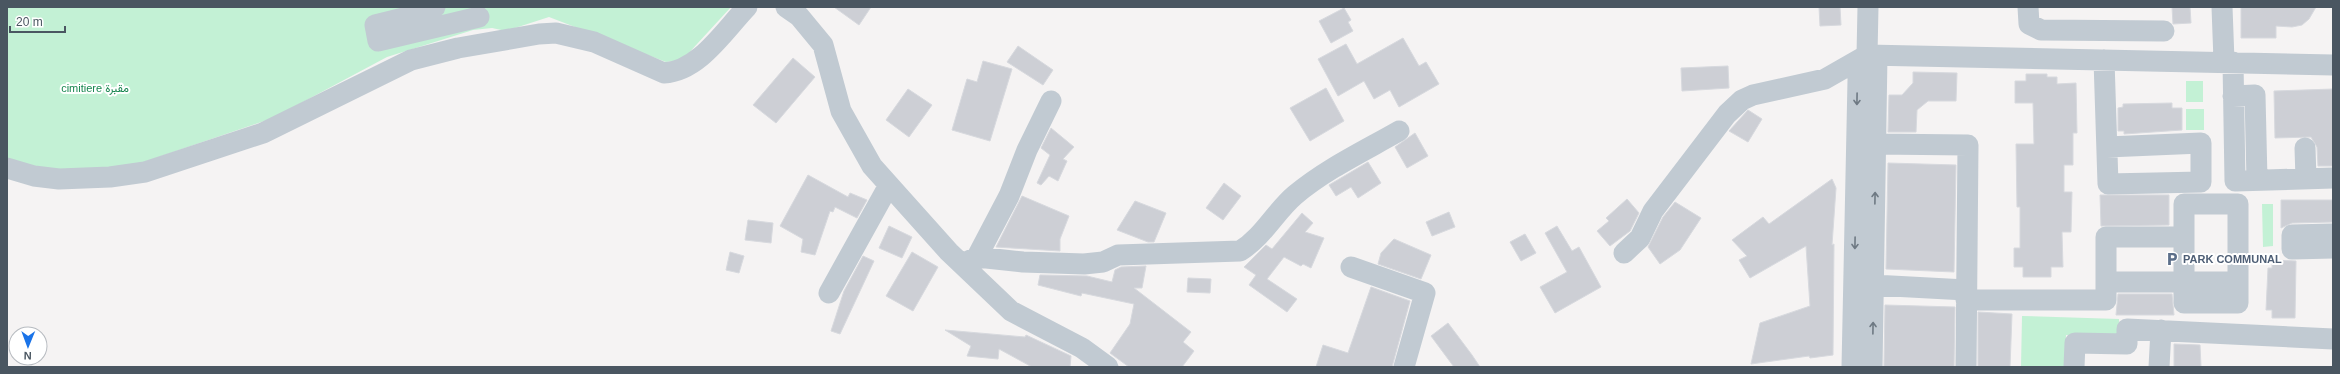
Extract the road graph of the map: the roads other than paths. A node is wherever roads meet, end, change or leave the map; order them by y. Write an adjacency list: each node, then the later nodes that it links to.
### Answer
1 (435, 7): 7 (street)
2 (747, 7): 9 (street)
3 (786, 7): 26 (street)
4 (1868, 7): 10 (street)
5 (2028, 7): 8 (street)
6 (2222, 7): 12 (street)
7 (478, 12): 9 (street)
8 (2164, 31)
9 (486, 43): 22 (street)
10 (1868, 57): 11 (street); 17 (street); 30 (street); 42 (street, one-way to 42)
11 (2104, 60): 12 (street); 18 (street)
12 (2229, 62): 13 (street); 14 (street)
13 (2333, 64)
14 (2233, 96): 19 (street); 20 (street)
15 (1051, 102): 31 (street)
16 (1399, 131): 31 (street)
17 (1876, 144): 35 (street, one-way to 17); 37 (street)
18 (2107, 147)
19 (2235, 147): 20 (street); 25 (street)
20 (2256, 147): 25 (street)
21 (2305, 148): 24 (street)
22 (7, 168)
23 (2333, 178): 24 (street)
24 (2306, 179): 25 (street)
25 (2263, 180)
26 (889, 185): 31 (street); 36 (street)
27 (2333, 234): 29 (street)
28 (2184, 237): 33 (street); 34 (street); 34 (street)
29 (2333, 248)
30 (1624, 253)
31 (970, 260): 40 (street)
32 (1351, 267): 41 (street)
33 (2106, 282): 34 (street); 37 (street)
34 (2184, 282)
35 (1873, 285): 37 (street); 43 (street, one-way to 35)
36 (829, 293)
37 (1966, 295): 44 (street)
38 (2161, 330): 39 (street); 45 (street); 46 (street)
39 (2333, 338)
40 (1108, 367)
41 (1404, 367)
42 (1852, 367)
43 (1872, 367)
44 (1966, 367)
45 (2074, 367)
46 (2159, 367)

